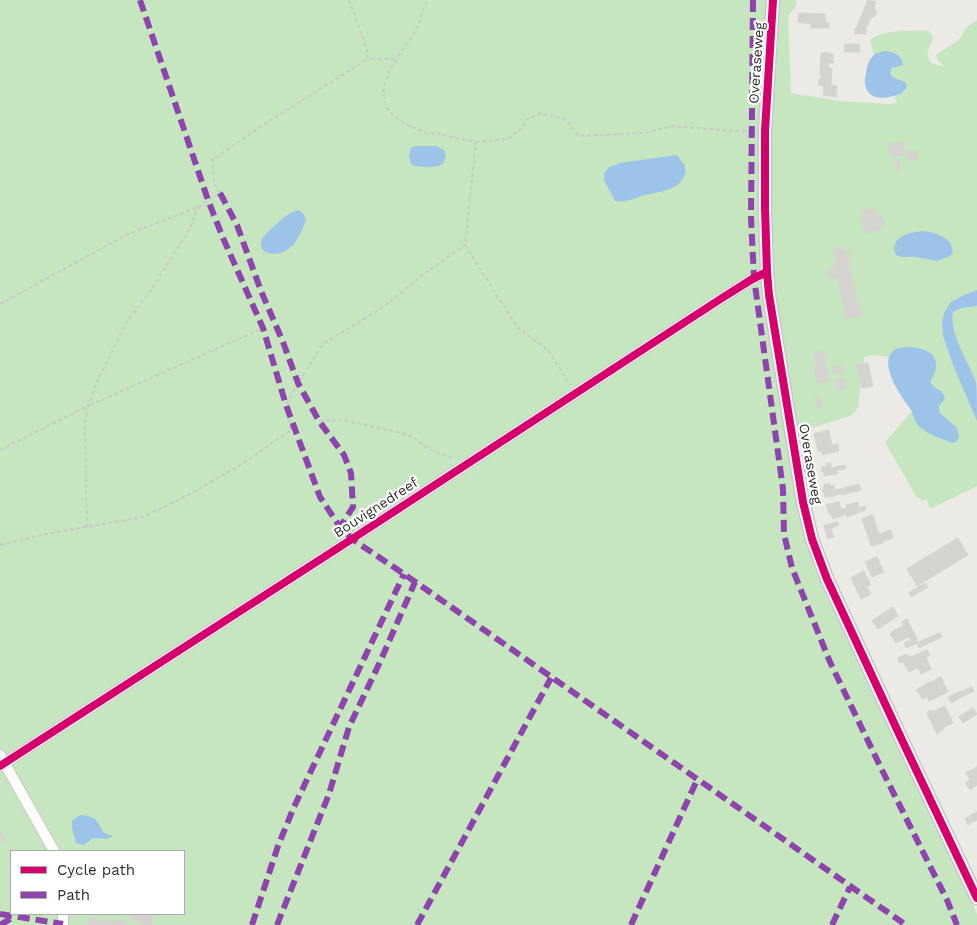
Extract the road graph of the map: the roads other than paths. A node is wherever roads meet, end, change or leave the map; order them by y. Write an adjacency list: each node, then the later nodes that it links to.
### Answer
1 (773, 0): 2 (street, Overaseweg)
2 (767, 272): 3 (street, Bouvignedreef); 5 (street, Overaseweg)
3 (2, 761): 4 (street)
4 (53, 850)
5 (977, 898)

